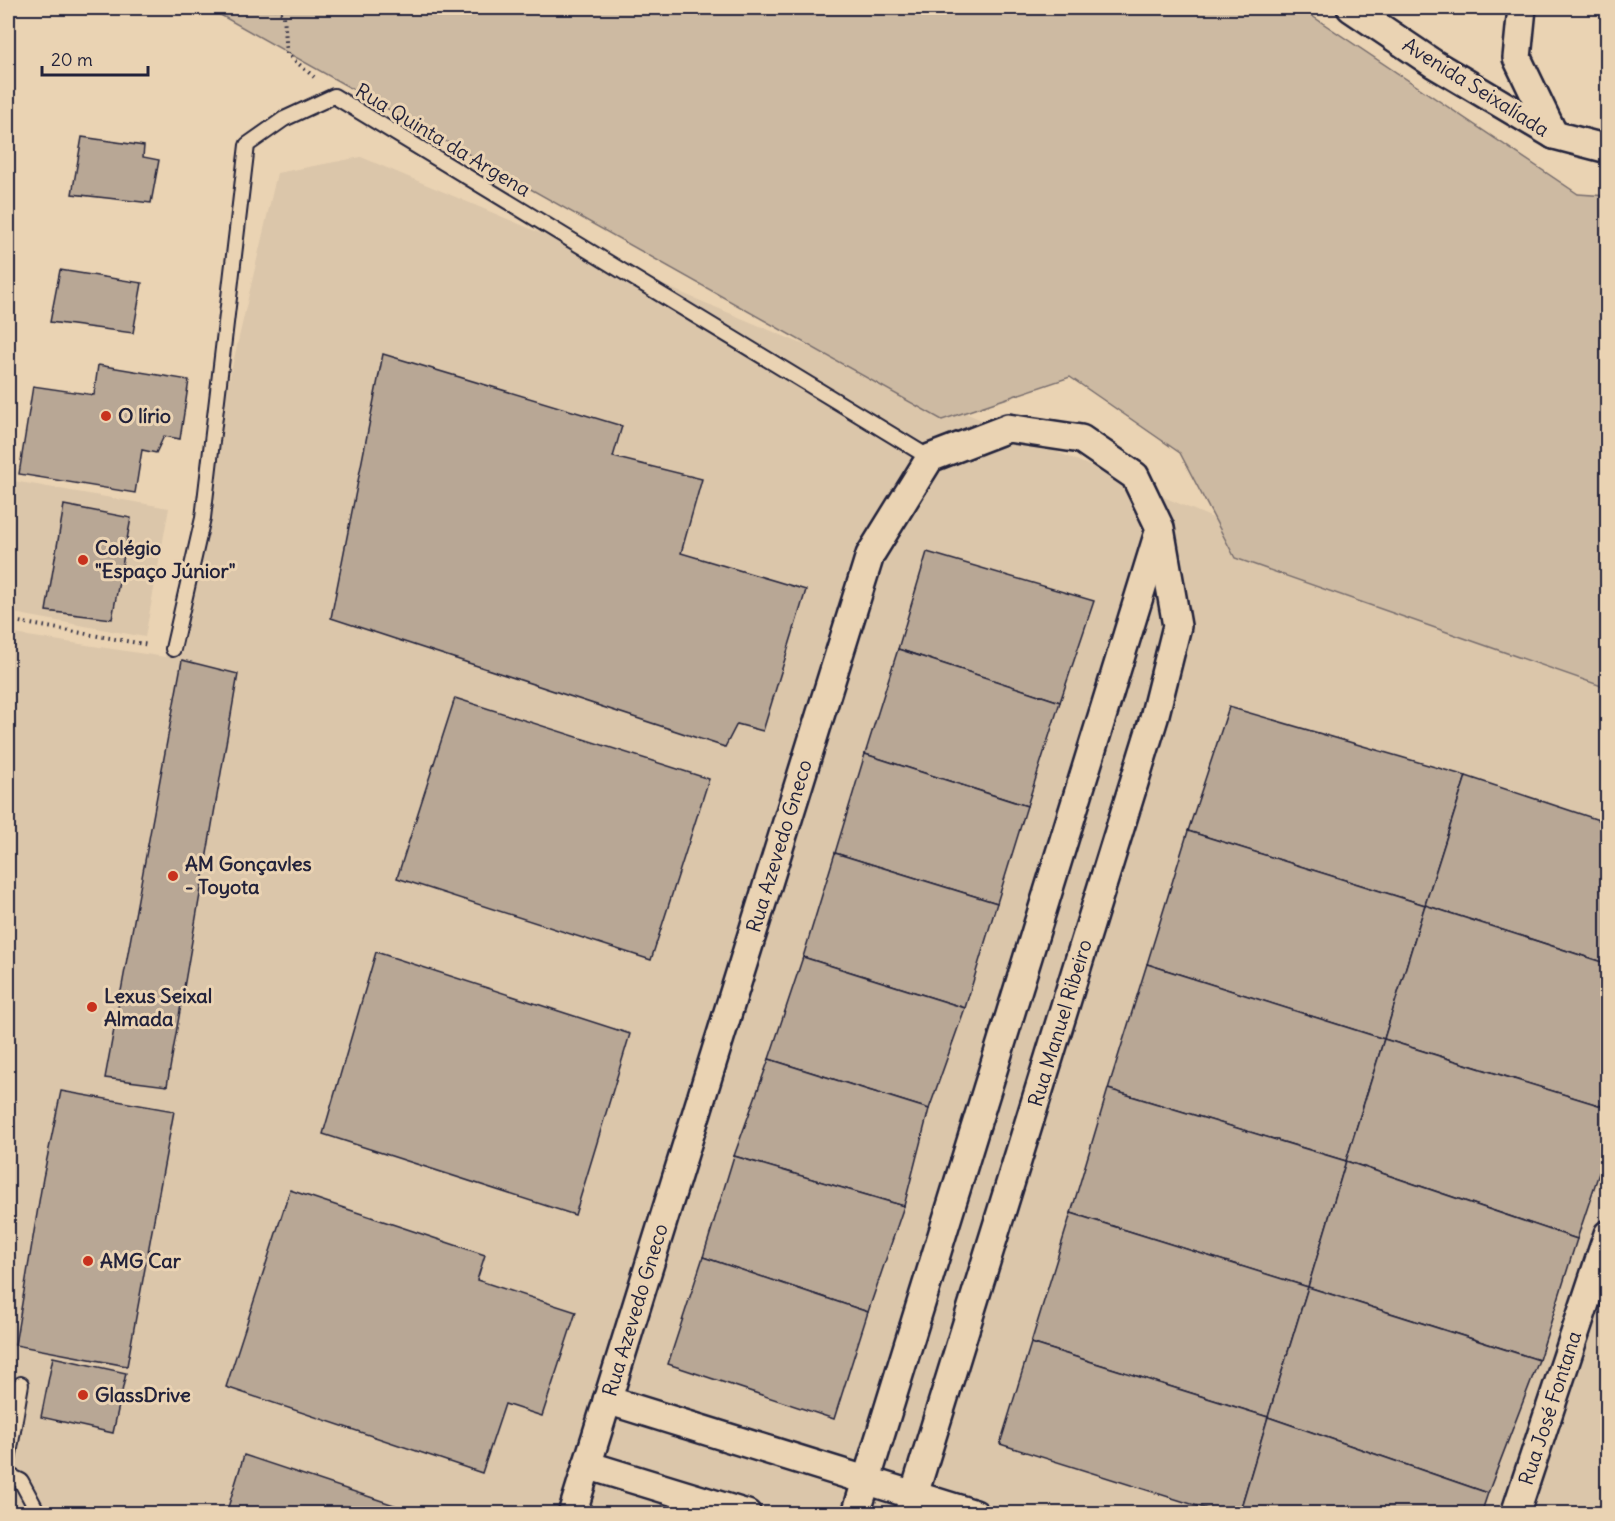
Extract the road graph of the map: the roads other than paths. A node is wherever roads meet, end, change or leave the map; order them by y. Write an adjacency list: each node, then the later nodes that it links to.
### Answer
1 (1351, 8): 3 (street, Avenida Seixalíada)
2 (1522, 8): 3 (street)
3 (1554, 135): 4 (street, Avenida Seixalíada)
4 (1608, 149)
5 (930, 458): 6 (street); 7 (lane, Rua Quinta da Argena); 10 (street, Rua Azevedo Gneco)
6 (1160, 528): 14 (street); 15 (street, Rua Manuel Ribeiro)
7 (173, 649)
8 (1608, 1233): 21 (street, Rua José Fontana)
9 (21, 1384): 11 (lane)
10 (607, 1400): 12 (street, Rua Azevedo Gneco); 14 (street)
11 (8, 1460)
12 (587, 1465): 17 (street, Rua Azevedo Gneco); 18 (street)
13 (8, 1475): 16 (lane)
14 (867, 1480): 15 (street); 19 (street)
15 (912, 1504): 20 (street)
16 (34, 1514)
17 (572, 1514)
18 (747, 1514)
19 (856, 1514)
20 (975, 1514)
21 (1515, 1514)

